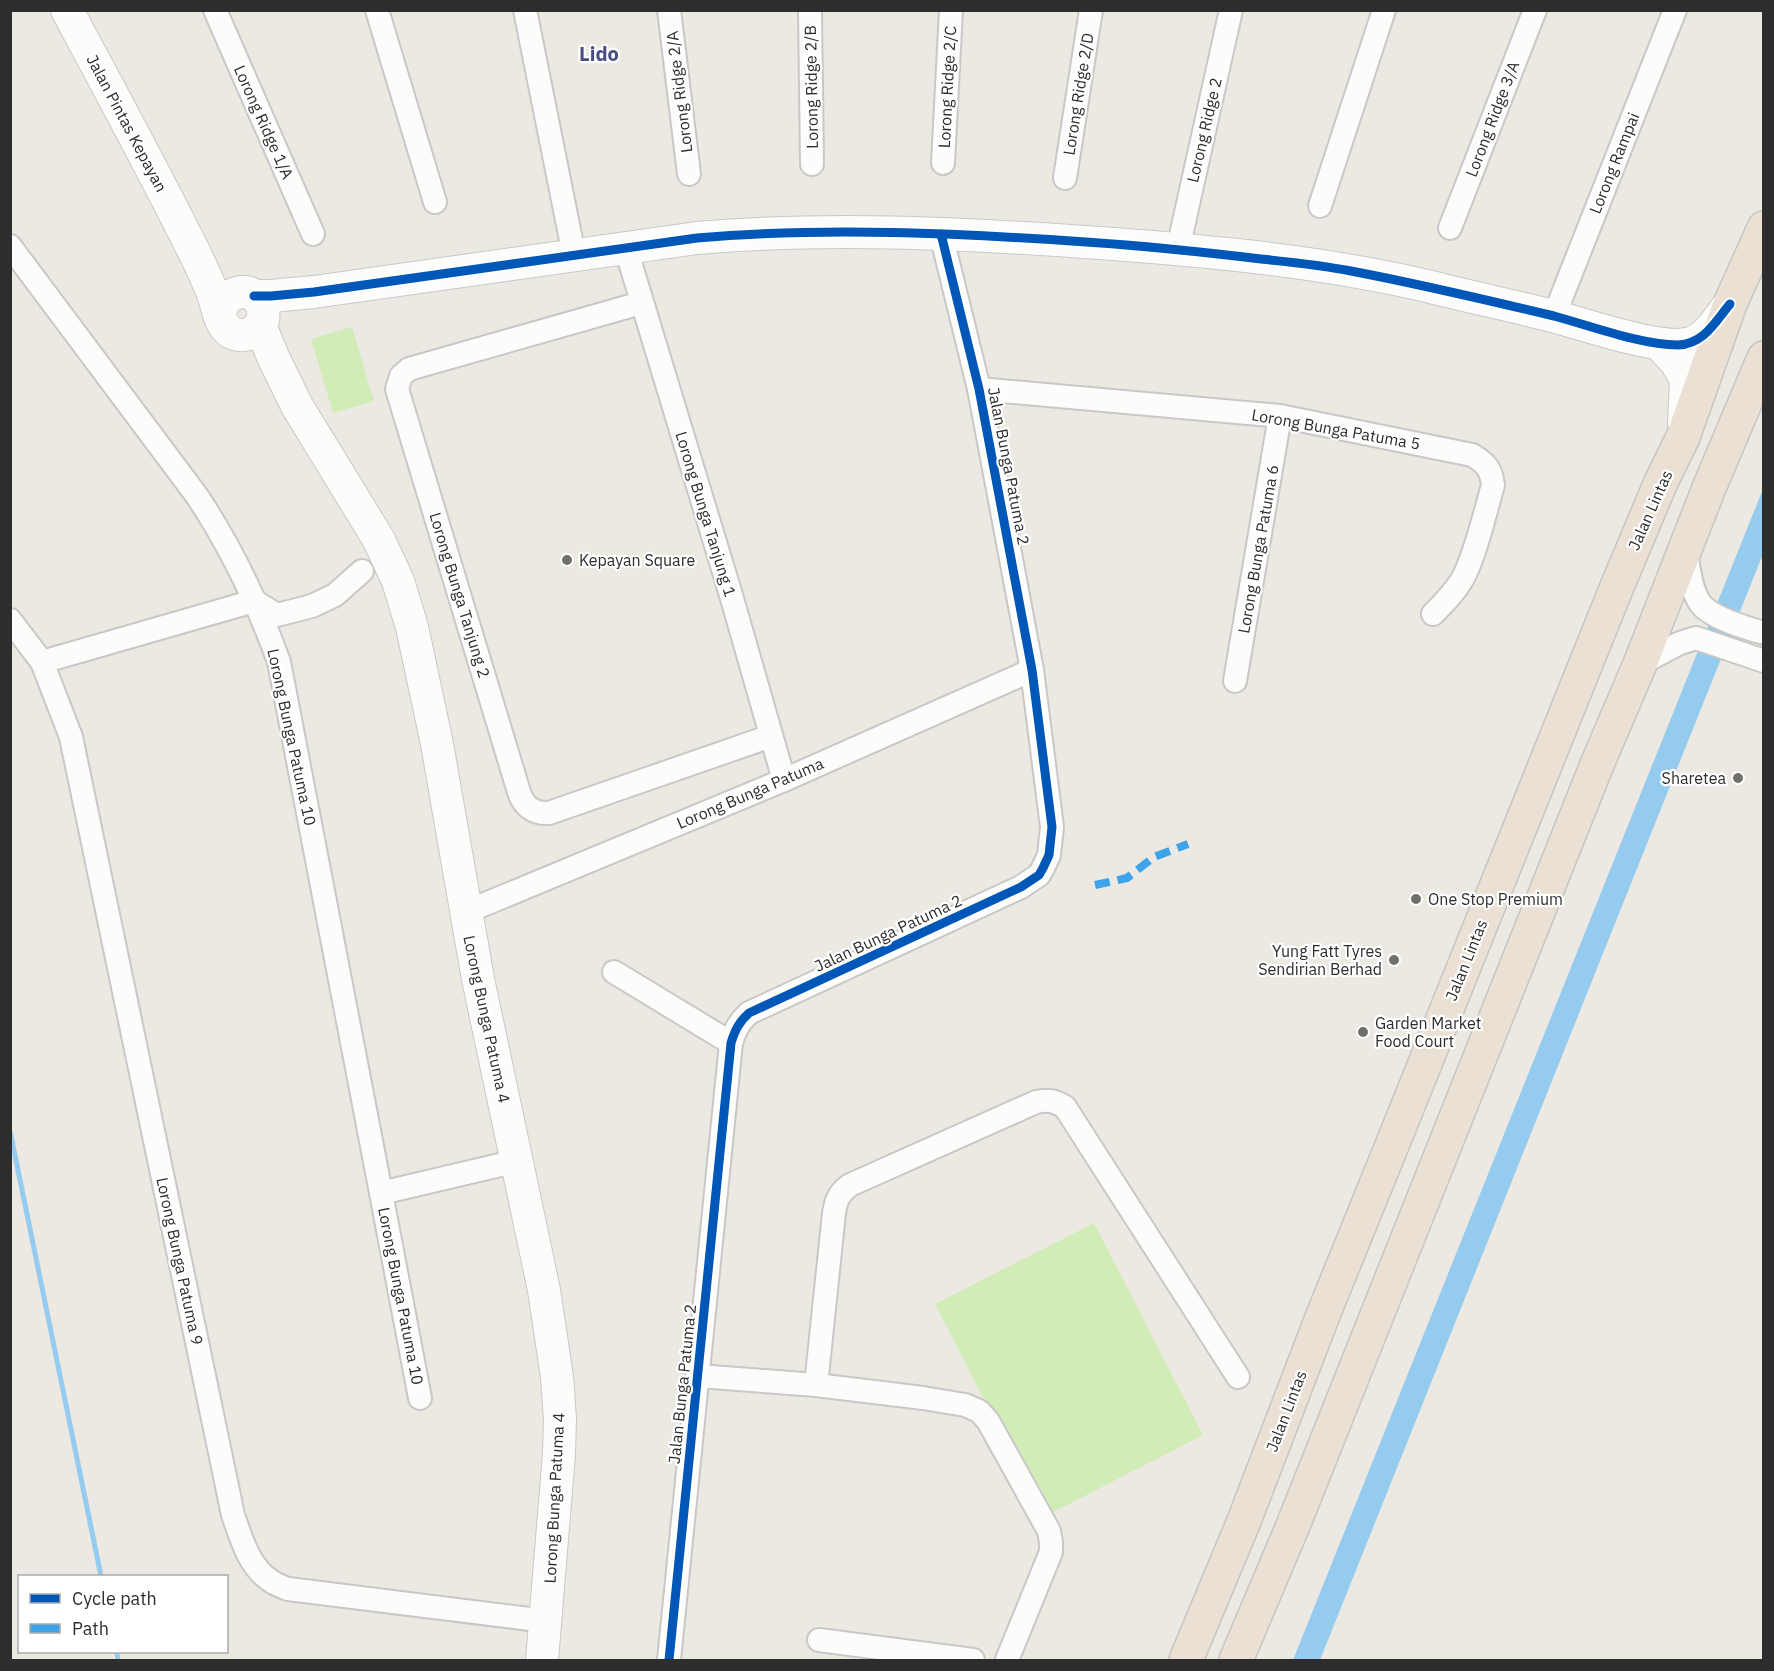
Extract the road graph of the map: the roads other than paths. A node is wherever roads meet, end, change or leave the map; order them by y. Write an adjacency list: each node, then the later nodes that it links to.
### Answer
1 (67, 10): 23 (street, Jalan Pintas Kepayan)
2 (215, 10): 21 (street, Lorong Ridge 1/A)
3 (376, 10): 17 (street)
4 (525, 10): 27 (street)
5 (669, 10): 15 (street, Lorong Ridge 2/A)
6 (810, 10): 14 (street, Lorong Ridge 2/B)
7 (951, 10): 13 (street, Lorong Ridge 2/C)
8 (1091, 10): 16 (street, Lorong Ridge 2/D)
9 (1231, 10): 26 (street, Lorong Ridge 2)
10 (1384, 10): 18 (street)
11 (1535, 10): 19 (street, Lorong Ridge 3/A)
12 (1675, 10): 31 (street, Lorong Rampai)
13 (943, 163)
14 (812, 164)
15 (689, 174)
16 (1065, 178)
17 (435, 202)
18 (1320, 206)
19 (1450, 228)
20 (1764, 228): 29 (highway, Jalan Lintas)
21 (313, 234)
22 (941, 234): 25 (street); 26 (street); 35 (street, Jalan Bunga Patuma 2)
23 (186, 236): 30 (street, Jalan Pintas Kepayan); 32 (street, Jalan Pintas Kepayan)
24 (10, 246): 42 (street, Lorong Bunga Patuma 10)
25 (626, 249): 27 (street); 28 (street, Lorong Bunga Tanjung 1)
26 (1178, 249): 31 (street)
27 (574, 255): 30 (street)
28 (641, 303): 51 (street, Lorong Bunga Tanjung 1); 51 (street, Lorong Bunga Tanjung 2)
29 (1730, 304): 33 (street); 38 (highway, Jalan Lintas)
30 (255, 308): 32 (street); 36 (street)
31 (1554, 316): 33 (street)
32 (225, 324): 36 (street)
33 (1659, 344): 38 (street)
34 (1764, 358): 39 (highway)
35 (979, 389): 37 (street, Lorong Bunga Patuma 5); 49 (street, Jalan Bunga Patuma 2)
36 (297, 406): 53 (street, Lorong Bunga Patuma 4)
37 (1280, 416): 43 (street, Lorong Bunga Patuma 5); 50 (street, Lorong Bunga Patuma 6)
38 (1683, 437): 41 (highway, Jalan Lintas)
39 (1690, 537): 41 (highway); 45 (street); 48 (highway)
40 (362, 571): 42 (street)
41 (1616, 589): 63 (highway, Jalan Lintas)
42 (254, 601): 47 (street); 57 (street, Lorong Bunga Patuma 10)
43 (1433, 614)
44 (10, 620): 47 (street, Lorong Bunga Patuma 9)
45 (1755, 631)
46 (1764, 661): 48 (street)
47 (42, 662): 64 (street, Lorong Bunga Patuma 9)
48 (1640, 664): 62 (highway)
49 (1032, 670): 52 (street, Lorong Bunga Patuma); 55 (street, Jalan Bunga Patuma 2)
50 (1235, 681)
51 (771, 736): 52 (street, Lorong Bunga Tanjung 1)
52 (784, 780): 53 (street, Lorong Bunga Patuma)
53 (466, 912): 56 (street, Lorong Bunga Patuma 4)
54 (614, 972): 55 (street)
55 (731, 1043): 58 (street, Jalan Bunga Patuma 2)
56 (516, 1161): 57 (street, Lorong Bunga Patuma 10); 64 (street, Lorong Bunga Patuma 4)
57 (381, 1193): 61 (street, Lorong Bunga Patuma 10)
58 (698, 1376): 60 (street); 67 (street, Jalan Bunga Patuma 2)
59 (1238, 1377): 60 (street)
60 (816, 1385): 69 (street)
61 (420, 1398)
62 (1341, 1404): 63 (highway); 71 (highway)
63 (1250, 1504): 70 (highway, Jalan Lintas)
64 (546, 1621): 66 (street, Lorong Bunga Patuma 4)
65 (819, 1641): 68 (street)
66 (542, 1660)
67 (669, 1660)
68 (973, 1660)
69 (1007, 1660)
70 (1186, 1660)
71 (1236, 1660)

